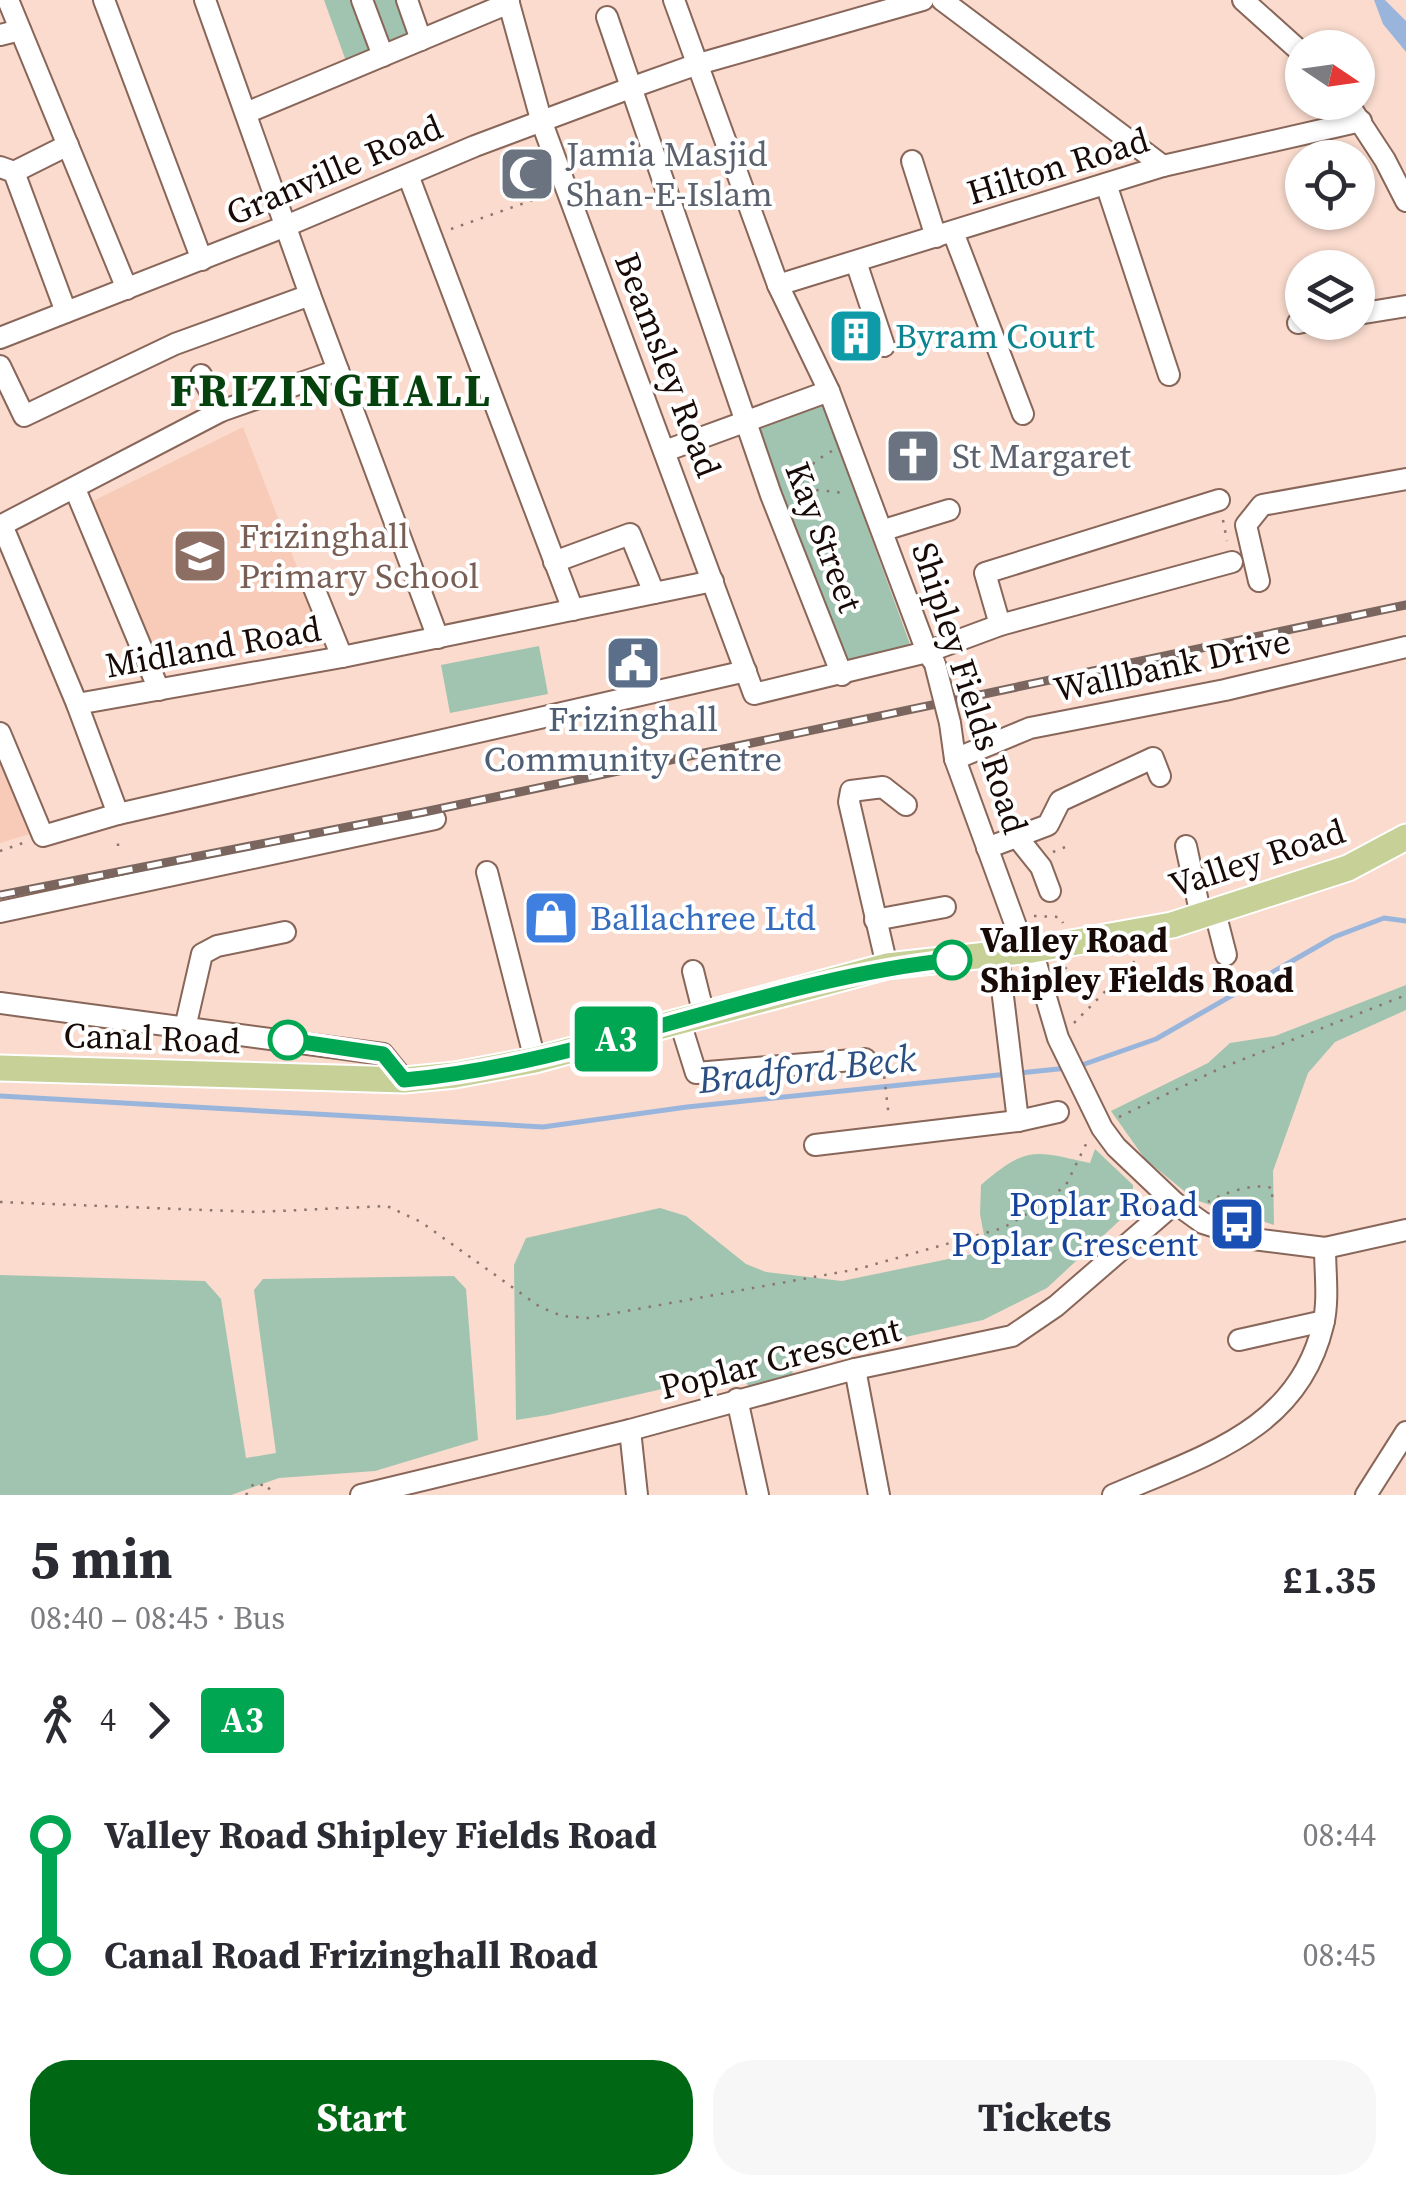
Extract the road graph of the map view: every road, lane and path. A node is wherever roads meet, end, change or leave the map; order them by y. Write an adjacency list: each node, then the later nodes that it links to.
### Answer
1 (8, 0): 12 (street)
2 (104, 0): 32 (street)
3 (205, 0): 18 (street)
4 (362, 0): 15 (street)
5 (407, 0): 14 (street)
6 (674, 0): 16 (street, Shipley Fields Road)
7 (922, 0): 16 (street, Granville Road)
8 (942, 0): 23 (street)
9 (1244, 0): 13 (street)
10 (508, 1): 14 (street); 19 (street, Beamsley Road)
11 (606, 17): 17 (street, Kay Street)
12 (10, 32): 21 (street)
13 (1285, 37)
14 (421, 40): 15 (street)
15 (384, 56): 18 (street)
16 (695, 65): 17 (street, Granville Road); 34 (street, Shipley Fields Road)
17 (633, 87): 19 (street, Granville Road); 49 (street, Kay Street)
18 (246, 113): 29 (street)
19 (542, 122): 25 (street, Granville Road); 27 (street, Beamsley Road)
20 (1361, 122): 23 (street, Hilton Road); 28 (street)
21 (68, 145): 24 (street); 35 (street)
22 (912, 160): 30 (street)
23 (1163, 166): 26 (street, Hilton Road)
24 (7, 169): 39 (street)
25 (408, 175): 29 (street, Granville Road); 31 (street)
26 (1106, 184): 30 (street, Hilton Road); 45 (street)
27 (566, 188): 31 (path); 51 (street, Beamsley Road)
28 (1406, 201)
29 (286, 226): 32 (street, Granville Road); 36 (street)
30 (945, 234): 33 (street, Hilton Road); 48 (street)
31 (431, 236): 59 (street)
32 (202, 260): 35 (street, Granville Road)
33 (856, 262): 34 (street, Hilton Road); 41 (street)
34 (778, 286): 46 (street, Shipley Fields Road)
35 (127, 289): 39 (street, Granville Road)
36 (310, 295): 42 (street); 43 (street)
37 (1406, 306): 38 (street)
38 (1375, 311)
39 (66, 312): 40 (street, Granville Road)
40 (0, 338)
41 (884, 346)
42 (0, 366)
43 (338, 370): 47 (street); 67 (street)
44 (201, 375): 47 (street)
45 (1170, 375)
46 (829, 391): 49 (street); 50 (street, Shipley Fields Road)
47 (221, 411): 54 (street)
48 (1023, 414)
49 (747, 422): 51 (street); 72 (street, Kay Street)
50 (848, 442): 53 (street, Shipley Fields Road); 53 (path)
51 (666, 450): 61 (street, Beamsley Road)
52 (1406, 479): 62 (street)
53 (866, 488): 58 (street, Shipley Fields Road)
54 (75, 489): 57 (street); 73 (street)
55 (1219, 500): 60 (path); 66 (street)
56 (949, 510): 58 (street)
57 (1, 526): 74 (street)
58 (884, 530): 70 (street, Shipley Fields Road)
59 (554, 562): 64 (street); 65 (street)
60 (1232, 562): 66 (street)
61 (713, 581): 64 (street, Midland Road); 71 (street, Beamsley Road)
62 (1260, 581)
63 (314, 588): 69 (street)
64 (654, 593): 65 (street, Midland Road)
65 (573, 610): 67 (street, Midland Road)
66 (1000, 626): 70 (street)
67 (438, 638): 69 (street, Midland Road)
68 (1406, 646): 76 (street, Wallbank Drive)
69 (342, 657): 73 (street, Midland Road)
70 (931, 658): 72 (street); 76 (street, Shipley Fields Road, bridge)
71 (746, 671): 72 (street, Beamsley Road); 79 (street)
72 (842, 675)
73 (158, 690): 74 (street, Midland Road)
74 (77, 704): 79 (street)
75 (0, 732): 81 (street)
76 (955, 759): 85 (street, Shipley Fields Road)
77 (1160, 776): 82 (street)
78 (906, 805): 93 (street)
79 (118, 814): 81 (street)
80 (435, 819): 90 (street)
81 (44, 836): 86 (path)
82 (1016, 837): 85 (street); 88 (street)
83 (1406, 837): 91 (main road, Valley Road)
84 (1186, 846): 91 (street)
85 (988, 848): 92 (street, Shipley Fields Road)
86 (0, 851)
87 (488, 872): 107 (street)
88 (1050, 891)
89 (945, 907): 93 (street)
90 (0, 912)
91 (1208, 914): 96 (main road, Valley Road); 99 (street)
92 (1012, 916): 94 (path); 96 (street, Shipley Fields Road)
93 (875, 920): 100 (street)
94 (1064, 925)
95 (285, 932): 105 (street)
96 (1029, 950): 98 (main road, Valley Road); 106 (street, Shipley Fields Road)
97 (1146, 950): 106 (path)
98 (998, 955): 100 (main road, Valley Road); 114 (street)
99 (1226, 955)
100 (887, 966): 104 (main road, Canal Road)
101 (693, 971): 104 (street)
102 (1406, 995): 115 (path)
103 (0, 1004): 105 (street)
104 (692, 1018): 107 (main road, Canal Road); 108 (street)
105 (185, 1028): 111 (street)
106 (1060, 1044): 115 (street, Shipley Fields Road)
107 (535, 1060): 111 (main road, Canal Road)
108 (864, 1060)
109 (0, 1068): 111 (main road, Canal Road)
110 (884, 1074): 112 (path)
111 (404, 1080)
112 (888, 1112)
113 (1058, 1112): 114 (street)
114 (1018, 1121): 116 (street)
115 (1102, 1128): 118 (path); 119 (street, Shipley Fields Road)
116 (815, 1145)
117 (1272, 1197): 120 (path)
118 (0, 1202)
119 (1175, 1204): 120 (street, Shipley Fields Road); 125 (street, Poplar Crescent)
120 (1194, 1217): 122 (street, Shipley Fields Road)
121 (1406, 1230): 122 (street, Shipley Fields Road)
122 (1325, 1248): 123 (street)
123 (1324, 1321): 124 (street); 135 (street)
124 (1239, 1340)
125 (855, 1368): 126 (street, Poplar Crescent); 134 (street)
126 (737, 1400): 127 (street, Poplar Crescent); 133 (street)
127 (630, 1430): 131 (street, Poplar Crescent); 132 (street)
128 (1406, 1432): 136 (street)
129 (246, 1495): 130 (path)
130 (266, 1495)
131 (360, 1495)
132 (638, 1495)
133 (758, 1495)
134 (879, 1495)
135 (1113, 1495)
136 (1366, 1495)

